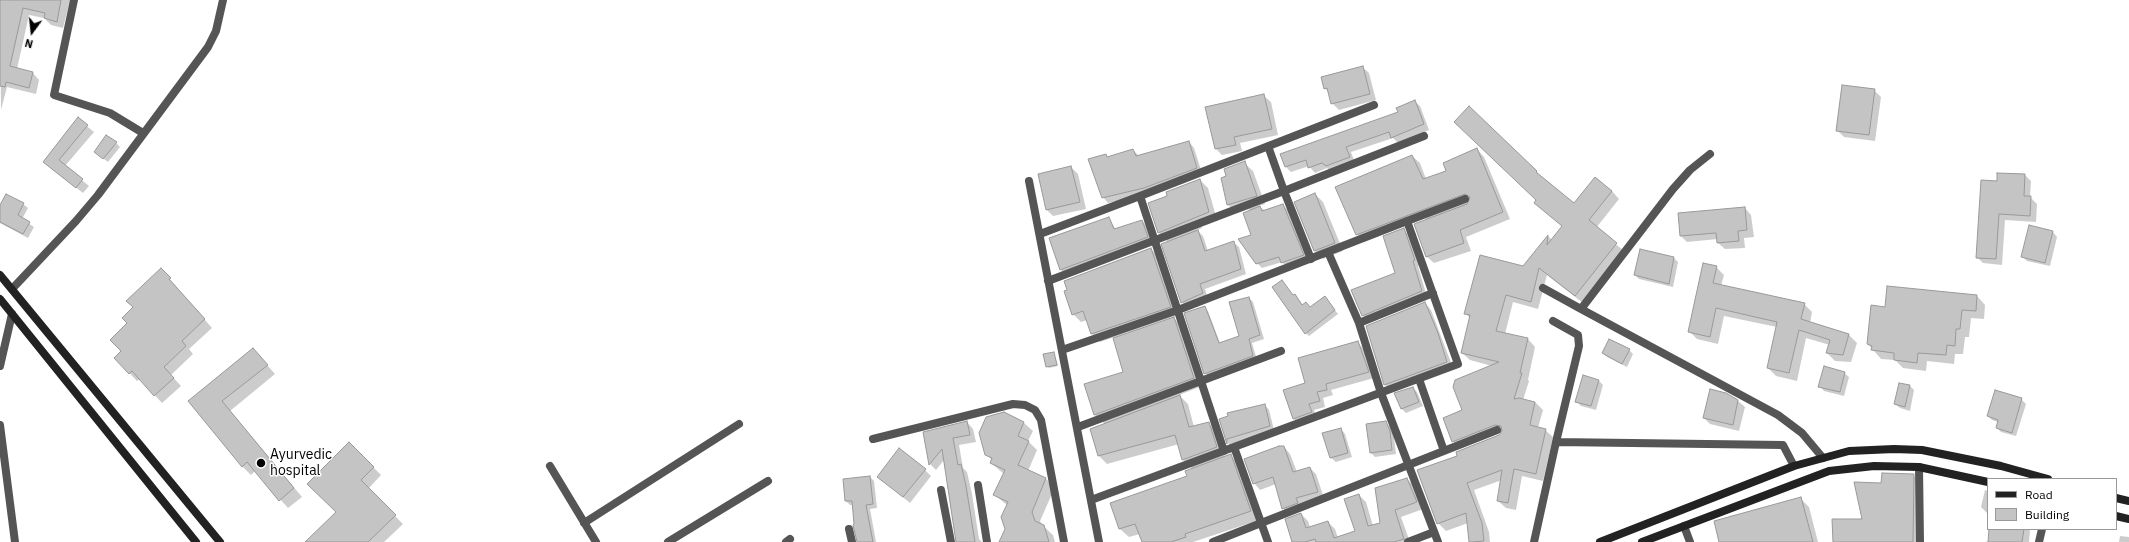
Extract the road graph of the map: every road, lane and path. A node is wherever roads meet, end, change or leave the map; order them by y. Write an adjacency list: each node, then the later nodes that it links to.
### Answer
1 (74, 0): 4 (street)
2 (223, 0): 4 (street)
3 (1374, 105): 6 (street)
4 (143, 134): 20 (street)
5 (1424, 136): 9 (street)
6 (1268, 146): 9 (street); 10 (street)
7 (1710, 154): 24 (street)
8 (1029, 181): 13 (street)
9 (1284, 191): 14 (street); 16 (street)
10 (1140, 196): 13 (street); 14 (street)
11 (1465, 199): 12 (street)
12 (1407, 221): 15 (street); 21 (street)
13 (1040, 234): 18 (street)
14 (1155, 241): 18 (street); 23 (street)
15 (1328, 252): 16 (street); 27 (street)
16 (1311, 259): 23 (street)
17 (0, 275): 20 (main road)
18 (1048, 281): 28 (street)
19 (1543, 288): 24 (street)
20 (12, 290): 66 (main road)
21 (1433, 293): 27 (street); 31 (street)
22 (0, 299): 25 (main road)
23 (1178, 310): 28 (street); 32 (street)
24 (1581, 310): 43 (street)
25 (12, 314): 30 (street); 65 (main road)
26 (1553, 321): 39 (street)
27 (1359, 323): 33 (street)
28 (1062, 350): 36 (street)
29 (1281, 351): 32 (street)
30 (0, 366)
31 (1419, 379): 33 (street); 42 (street)
32 (1202, 382): 36 (street); 41 (street)
33 (1381, 393): 40 (street); 44 (street)
34 (739, 424): 58 (street)
35 (0, 425): 64 (street)
36 (1078, 426): 54 (street)
37 (1497, 430): 42 (street)
38 (873, 439): 72 (street)
39 (1556, 442): 46 (street); 78 (street)
40 (1234, 447): 41 (street); 59 (street)
41 (1224, 450): 54 (street)
42 (1444, 451): 44 (street)
43 (1823, 458): 46 (main road); 48 (main road)
44 (1409, 465): 59 (street); 63 (street)
45 (550, 466): 58 (street)
46 (1794, 466): 79 (main road)
47 (1919, 467): 50 (main road); 60 (main road); 82 (street)
48 (2044, 478)
49 (768, 481): 68 (street)
50 (1987, 482)
51 (978, 485): 71 (street)
52 (942, 490): 70 (street)
53 (2117, 498): 55 (main road)
54 (1091, 500): 73 (street)
55 (2129, 501)
56 (2117, 516): 57 (main road)
57 (2129, 519)
58 (584, 523): 67 (street)
59 (1261, 523): 74 (street); 75 (street)
60 (1684, 526): 80 (main road); 81 (street)
61 (849, 528): 69 (street)
62 (2042, 530): 83 (street)
63 (1434, 532): 76 (street); 77 (street)
64 (15, 542)
65 (196, 542)
66 (220, 542)
67 (596, 542)
68 (668, 542)
69 (852, 542)
70 (951, 542)
71 (988, 542)
72 (1064, 542)
73 (1099, 542)
74 (1213, 542)
75 (1268, 542)
76 (1408, 542)
77 (1438, 542)
78 (1534, 542)
79 (1600, 542)
80 (1642, 542)
81 (1690, 542)
82 (1920, 542)
83 (2039, 542)

